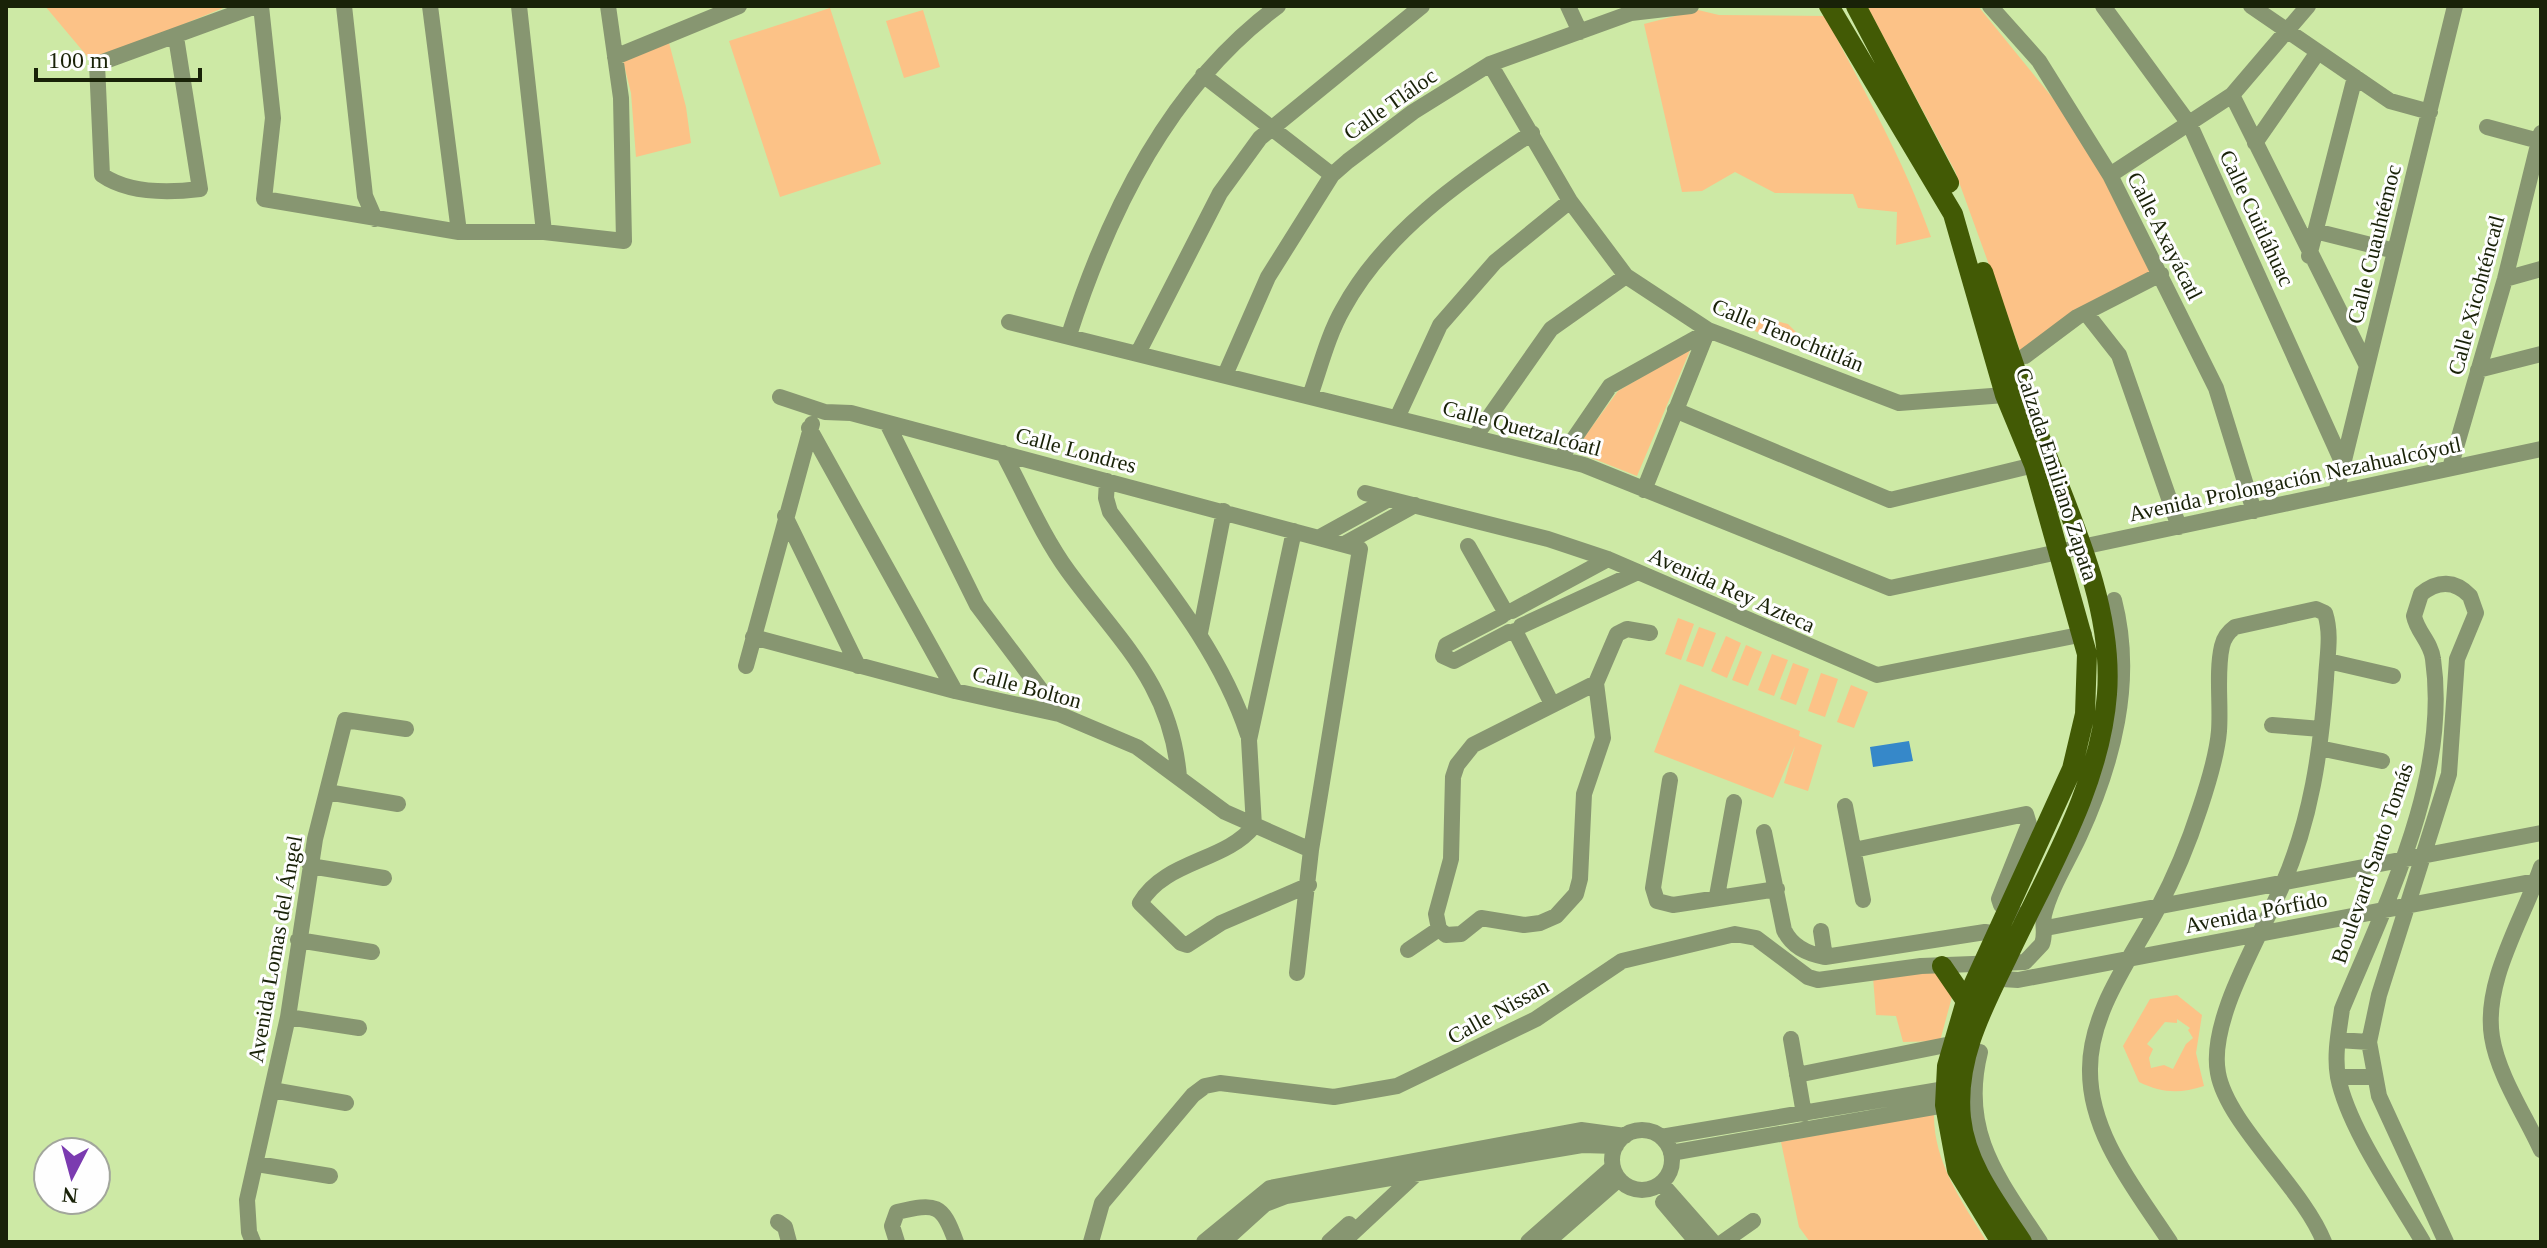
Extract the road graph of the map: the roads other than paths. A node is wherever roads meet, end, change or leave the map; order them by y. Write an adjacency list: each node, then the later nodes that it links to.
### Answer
1 (258, 6): 20 (street); 38 (street)
2 (344, 6): 38 (street)
3 (430, 6): 40 (street)
4 (519, 6): 41 (street)
5 (608, 6): 22 (street)
6 (739, 6): 22 (street)
7 (1278, 6): 24 (street)
8 (1422, 6): 30 (street)
9 (1568, 6): 19 (street)
10 (1691, 6): 19 (street, Calle Tláloc)
11 (1829, 6): 58 (main road, Calzada Emiliano Zapata)
12 (1856, 6): 87 (main road, Calzada Emiliano Zapata)
13 (1990, 6): 35 (street, Calle Axayácatl)
14 (2103, 6): 28 (street, Calle Cuitláhuac)
15 (2251, 6): 18 (street)
16 (2308, 6): 18 (street)
17 (2455, 6): 27 (street, Calle Cuauhtémoc)
18 (2285, 29): 21 (street); 26 (street)
19 (1580, 32): 23 (street, Calle Tláloc)
20 (176, 37): 20 (street)
21 (2318, 52): 25 (street); 33 (street)
22 (615, 57): 41 (street)
23 (1490, 64): 31 (street, Calle Tenochtitlán); 34 (street, Calle Tláloc)
24 (1203, 75): 30 (street); 51 (street)
25 (2355, 77): 27 (street); 39 (street)
26 (2232, 95): 28 (street); 33 (street)
27 (2430, 112): 42 (street, Calle Cuauhtémoc)
28 (2190, 125): 35 (street); 70 (street, Calle Cuitláhuac)
29 (2487, 127): 32 (street)
30 (1270, 130): 34 (street); 52 (street)
31 (1532, 133): 37 (street, Calle Tenochtitlán); 59 (street)
32 (2540, 137): 36 (street, Calle Xicohténcatl)
33 (2255, 143): 43 (street)
34 (1332, 175): 57 (street, Calle Tláloc)
35 (2110, 175): 45 (street, Calle Axayácatl)
36 (2535, 183): 47 (street, Calle Xicohténcatl)
37 (1570, 201): 46 (street, Calle Tenochtitlán); 63 (street)
38 (375, 219): 40 (street)
39 (2315, 231): 42 (street); 43 (street)
40 (459, 232): 41 (street)
41 (544, 232)
42 (2395, 251): 55 (street, Calle Cuauhtémoc)
43 (2309, 256): 55 (street)
44 (2541, 269): 47 (street)
45 (2161, 274): 48 (street); 80 (street, Calle Axayácatl)
46 (1626, 276): 50 (street, Calle Tenochtitlán); 66 (street)
47 (2505, 279): 56 (street, Calle Xicohténcatl)
48 (2086, 313): 54 (street); 82 (street)
49 (1009, 322): 51 (street, Calle Quetzalcóatl)
50 (1708, 331): 58 (street, Calle Tenochtitlán); 61 (street); 69 (street)
51 (1069, 335): 52 (street, Calle Quetzalcóatl)
52 (1138, 353): 57 (street, Calle Quetzalcóatl)
53 (2541, 354): 56 (street)
54 (2025, 356)
55 (2367, 366): 70 (street, Calle Cuauhtémoc)
56 (2478, 370): 72 (street, Calle Xicohténcatl)
57 (1225, 375): 59 (street, Calle Quetzalcóatl)
58 (2005, 395): 71 (main road, Calzada Emiliano Zapata)
59 (1310, 396): 63 (street, Calle Quetzalcóatl)
60 (780, 397): 62 (street, Calle Londres)
61 (1675, 410): 71 (street); 74 (street)
62 (825, 412): 64 (street, Calle Londres); 65 (street)
63 (1397, 418): 66 (street, Calle Quetzalcóatl)
64 (887, 423): 68 (street, Calle Londres); 106 (street)
65 (809, 428): 81 (street); 102 (street)
66 (1475, 437): 69 (street, Calle Quetzalcóatl)
67 (2541, 449): 72 (street, Avenida Prolongación Nezahualcóyotl)
68 (1003, 453): 73 (street, Calle Londres); 113 (street)
69 (1560, 459): 74 (street, Calle Quetzalcóatl)
70 (2343, 464): 76 (street, Calle Cuauhtémoc)
71 (2034, 465): 88 (main road, Calzada Emiliano Zapata)
72 (2450, 468): 76 (street, Avenida Prolongación Nezahualcóyotl)
73 (1107, 481): 79 (street, Calle Londres); 93 (street)
74 (1644, 490): 88 (street, Calle Quetzalcóatl)
75 (1365, 493): 77 (street, Avenida Rey Azteca)
76 (2336, 493): 80 (street, Avenida Prolongación Nezahualcóyotl)
77 (1389, 499): 78 (street, Avenida Rey Azteca); 84 (street)
78 (1415, 505): 85 (street); 89 (street, Avenida Rey Azteca)
79 (1224, 511): 83 (street, Calle Londres); 93 (street)
80 (2254, 511): 82 (street, Avenida Prolongación Nezahualcóyotl)
81 (785, 516): 96 (street); 99 (street)
82 (2179, 527): 87 (street, Avenida Prolongación Nezahualcóyotl)
83 (1294, 531): 84 (street, Calle Londres); 103 (street)
84 (1320, 537): 85 (street, Calle Londres)
85 (1353, 546): 122 (street)
86 (1468, 546): 92 (street)
87 (2081, 547): 88 (street, Avenida Prolongación Nezahualcóyotl); 139 (main road, Calzada Emiliano Zapata)
88 (2058, 553): 95 (main road, Calzada Emiliano Zapata)
89 (1608, 559): 90 (street, Avenida Rey Azteca); 92 (street)
90 (1638, 572): 92 (street); 95 (street, Avenida Rey Azteca)
91 (2114, 600): 140 (street)
92 (1511, 622): 105 (street)
93 (1200, 633): 104 (street)
94 (1650, 633): 101 (street)
95 (2084, 634): 139 (main road, Calzada Emiliano Zapata)
96 (753, 637): 98 (street); 99 (street, Calle Bolton)
97 (2328, 661): 100 (street); 109 (street); 136 (street)
98 (746, 666)
99 (858, 666): 102 (street, Calle Bolton)
100 (2393, 676)
101 (1596, 683): 105 (street); 141 (street)
102 (955, 691): 106 (street, Calle Bolton)
103 (1257, 696): 104 (street); 110 (street)
104 (1236, 697): 110 (street)
105 (1552, 704): 141 (street)
106 (1059, 714): 113 (street, Calle Bolton)
107 (2272, 725): 109 (street)
108 (406, 729): 115 (street, Avenida Lomas del Ángel)
109 (2321, 729): 111 (street)
110 (1249, 740): 119 (street)
111 (2319, 748): 112 (street); 129 (street)
112 (2382, 761)
113 (1179, 777): 119 (street, Calle Bolton)
114 (1670, 780): 132 (street)
115 (327, 792): 117 (street); 126 (street, Avenida Lomas del Ángel)
116 (1734, 802): 132 (street)
117 (398, 804)
118 (1845, 806): 123 (street)
119 (1254, 826): 122 (street, Calle Bolton); 133 (street)
120 (1764, 832): 131 (street)
121 (2541, 833): 124 (street, Avenida Pórfido)
122 (1311, 850): 130 (street)
123 (1854, 850): 134 (street); 139 (street)
124 (2425, 855): 125 (street, Avenida Pórfido); 125 (street, Boulevard Santo Tomás); 135 (street, Boulevard Santo Tomás)
125 (2400, 860): 129 (street, Avenida Pórfido); 138 (street, Boulevard Santo Tomás)
126 (310, 866): 128 (street); 145 (street, Avenida Lomas del Ángel)
127 (2539, 876): 135 (street, Avenida Pórfido); 171 (street)
128 (384, 878)
129 (2284, 882): 136 (street, Avenida Pórfido); 143 (street)
130 (1309, 885): 133 (street); 137 (street)
131 (1777, 889): 132 (street); 148 (street)
132 (1717, 896)
133 (1282, 898): 137 (street)
134 (1863, 900)
135 (2409, 905): 138 (street, Avenida Pórfido); 158 (street, Boulevard Santo Tomás)
136 (2159, 906): 140 (street, Avenida Pórfido); 149 (street)
137 (1305, 909): 152 (street)
138 (2382, 911): 143 (street, Avenida Pórfido); 157 (street, Boulevard Santo Tomás)
139 (2017, 914): 144 (main road, Calzada Emiliano Zapata)
140 (2046, 928): 151 (street)
141 (1439, 929): 146 (street)
142 (1821, 931): 148 (street)
143 (2261, 934): 149 (street, Avenida Pórfido); 202 (street)
144 (2007, 936): 148 (street); 151 (main road, Calzada Emiliano Zapata)
145 (298, 940): 147 (street); 154 (street, Avenida Lomas del Ángel)
146 (1408, 950)
147 (372, 952)
148 (1825, 957)
149 (2130, 958): 151 (street, Avenida Pórfido); 201 (street)
150 (1949, 966): 151 (street, Calle Nissan); 153 (main road); 188 (street, Calle Nissan)
151 (1990, 972): 153 (main road, Calzada Emiliano Zapata); 199 (main road, Calzada Emiliano Zapata)
152 (1297, 973)
153 (1966, 1001): 159 (main road, Calzada Emiliano Zapata)
154 (288, 1017): 155 (street); 164 (street, Avenida Lomas del Ángel)
155 (359, 1028)
156 (1791, 1039): 161 (street)
157 (2338, 1040): 158 (street); 162 (street, Boulevard Santo Tomás)
158 (2369, 1042): 163 (street, Boulevard Santo Tomás)
159 (1951, 1044): 161 (street); 165 (main road, Calzada Emiliano Zapata)
160 (1980, 1052): 200 (street)
161 (1797, 1075): 168 (street)
162 (2338, 1077): 163 (street); 203 (street, Boulevard Santo Tomás)
163 (2373, 1077): 204 (street, Boulevard Santo Tomás)
164 (272, 1090): 167 (street); 173 (street, Avenida Lomas del Ángel)
165 (1945, 1097): 166 (street); 198 (main road, Calzada Emiliano Zapata)
166 (1922, 1101): 168 (street); 172 (street)
167 (346, 1103)
168 (1804, 1114): 169 (street)
169 (1661, 1137): 170 (street); 172 (street)
170 (1621, 1141): 174 (street); 175 (street)
171 (2541, 1150)
172 (1671, 1153): 179 (street)
173 (257, 1164): 176 (street); 178 (street, Avenida Lomas del Ángel)
174 (1414, 1168): 177 (street); 180 (street); 192 (street)
175 (1616, 1173): 179 (street); 193 (street); 194 (street)
176 (330, 1176)
177 (1362, 1178): 180 (street); 189 (street); 190 (street)
178 (253, 1186): 182 (street); 183 (street)
179 (1657, 1186): 195 (street); 196 (street)
180 (1371, 1204): 191 (street)
181 (1753, 1221): 197 (street)
182 (253, 1242)
183 (263, 1242)
184 (778, 1242): 185 (street)
185 (789, 1242)
186 (897, 1242): 187 (street)
187 (956, 1242)
188 (1091, 1242)
189 (1204, 1242)
190 (1223, 1242)
191 (1329, 1242)
192 (1343, 1242)
193 (1528, 1242)
194 (1547, 1242)
195 (1697, 1242)
196 (1713, 1242)
197 (1725, 1242)
198 (2001, 1242)
199 (2022, 1242)
200 (2040, 1242)
201 (2170, 1242)
202 (2324, 1242)
203 (2423, 1242)
204 (2446, 1242)

